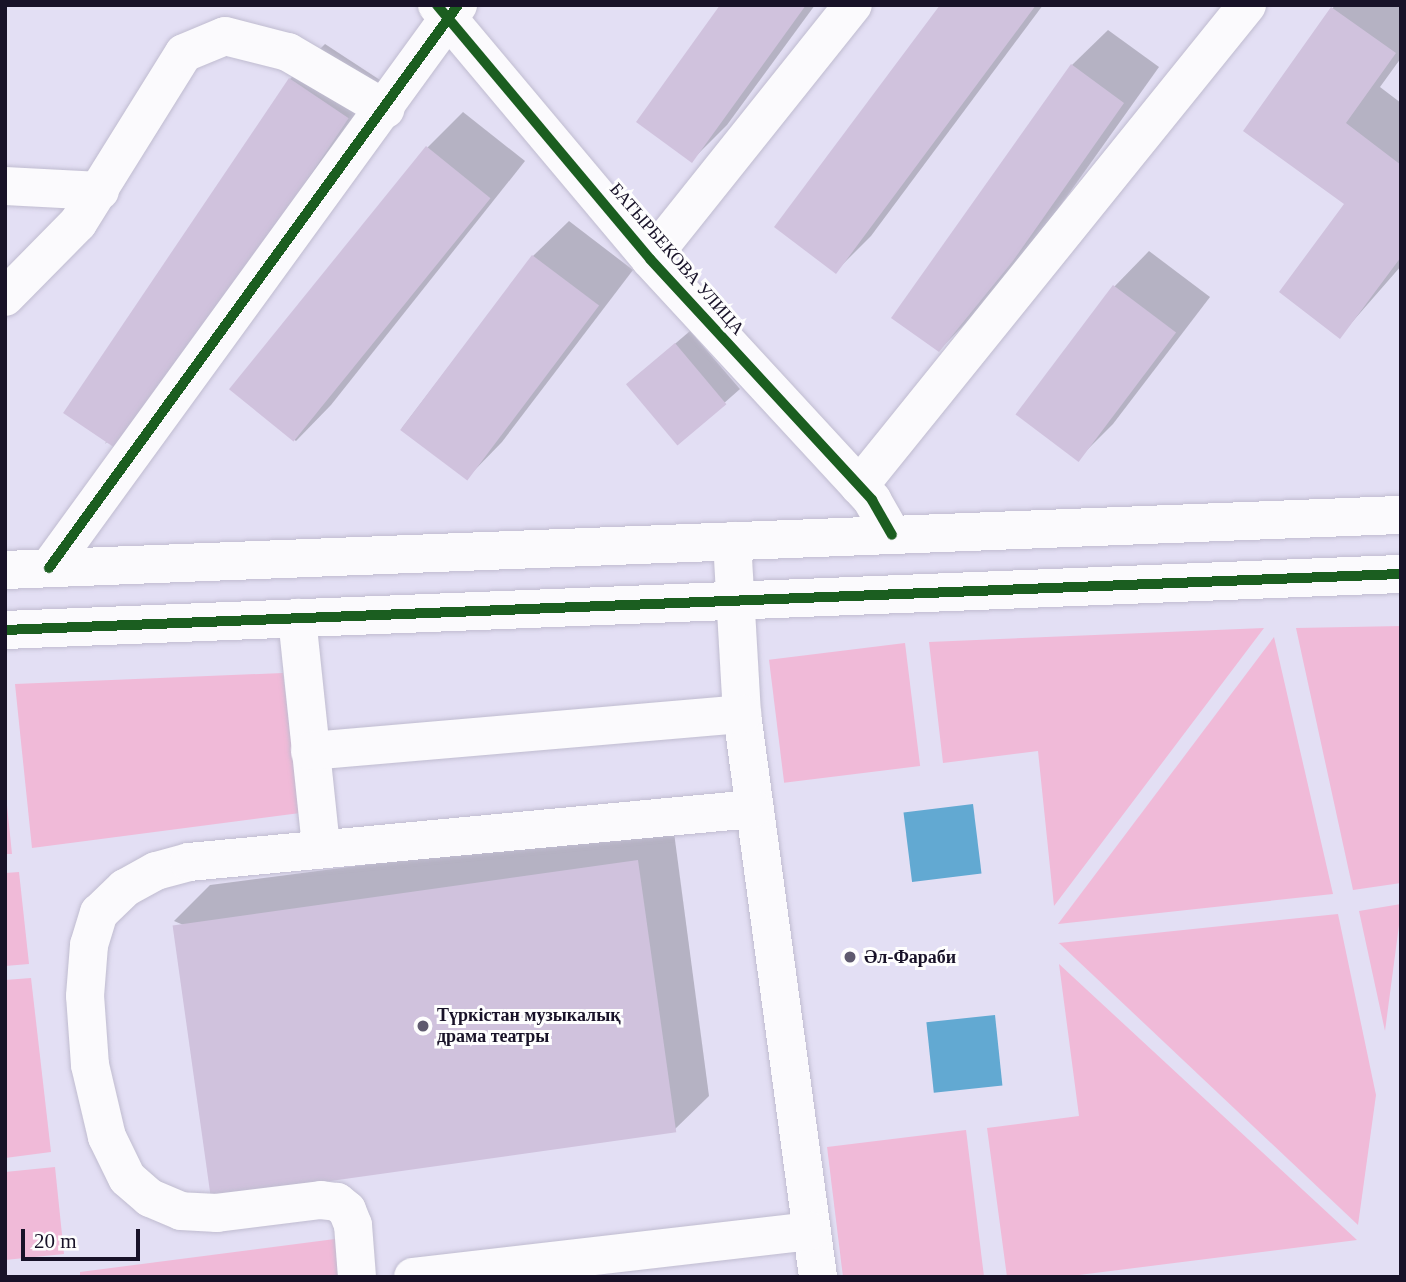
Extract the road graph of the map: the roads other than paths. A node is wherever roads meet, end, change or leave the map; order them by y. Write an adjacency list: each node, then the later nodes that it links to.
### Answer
1 (853, 5): 7 (street)
2 (1247, 5): 9 (street)
3 (447, 10): 4 (street); 7 (street, БАТЫРБЕКОВА УЛИЦА)
4 (384, 108): 6 (street); 13 (street)
5 (5, 186): 6 (street)
6 (100, 191): 8 (street)
7 (650, 259): 9 (street, БАТЫРБЕКОВА УЛИЦА)
8 (5, 297)
9 (859, 486): 11 (street, БАТЫРБЕКОВА УЛИЦА)
10 (1401, 515): 11 (street)
11 (892, 535): 12 (street)
12 (732, 541): 13 (street); 16 (street)
13 (49, 568): 14 (street)
14 (5, 570)
15 (1401, 574): 16 (street)
16 (734, 601): 17 (street); 19 (street)
17 (297, 618): 18 (street); 20 (street)
18 (5, 630)
19 (742, 714): 20 (street); 21 (street)
20 (310, 751): 22 (street)
21 (753, 809): 22 (street); 23 (street)
22 (321, 848): 24 (street)
23 (810, 1231): 25 (street); 26 (street)
24 (357, 1277)
25 (413, 1277)
26 (818, 1277)

